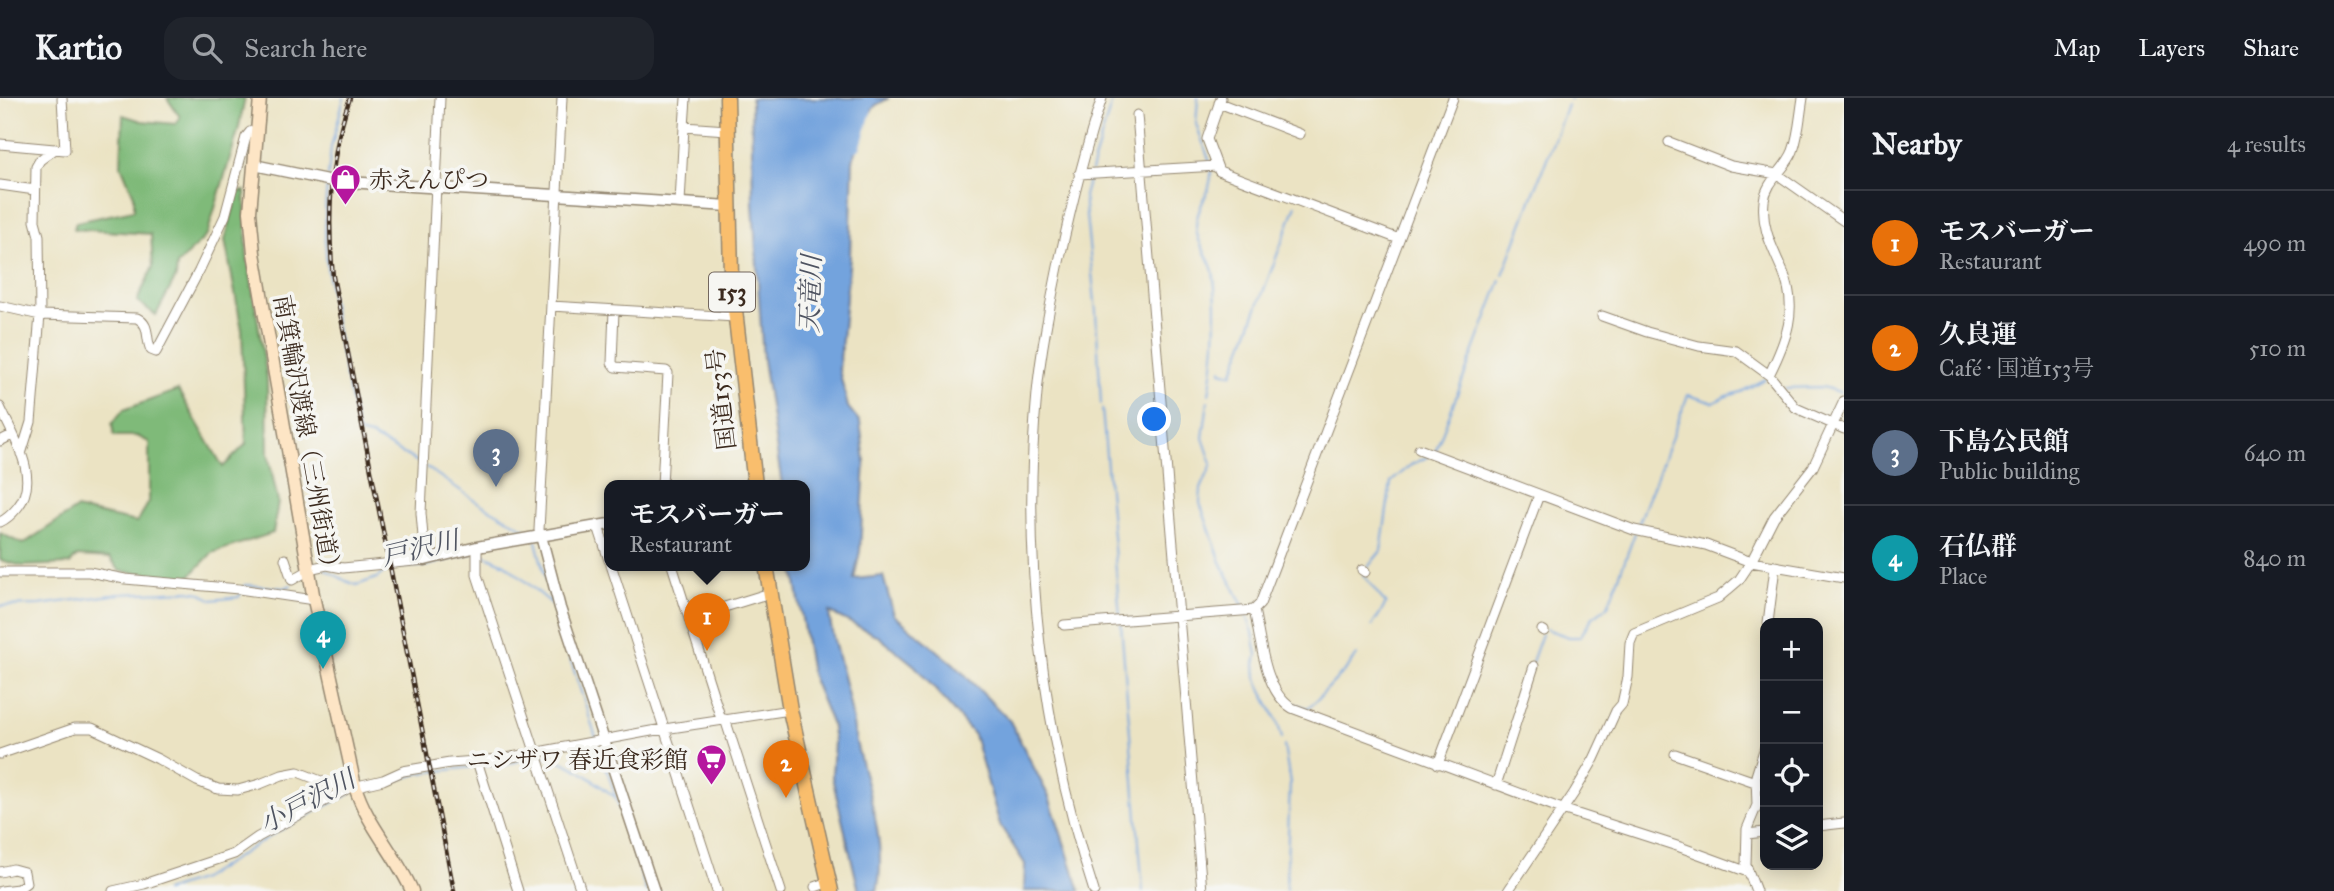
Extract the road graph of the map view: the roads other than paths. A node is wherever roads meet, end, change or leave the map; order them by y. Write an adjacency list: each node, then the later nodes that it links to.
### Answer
1 (62, 98): 18 (street)
2 (260, 98): 13 (main road, 南箕輪沢渡線（三州街道）)
3 (440, 98): 25 (street)
4 (562, 98): 27 (street)
5 (686, 98): 12 (street)
6 (727, 98): 14 (highway, 国道153号 / 153)
7 (1102, 98): 22 (street)
8 (1453, 98): 31 (street)
9 (1803, 98): 23 (street)
10 (1220, 100): 15 (street); 20 (street)
11 (1137, 114): 21 (street)
12 (684, 127): 14 (street); 28 (street)
13 (257, 129): 19 (main road, 南箕輪沢渡線（三州街道）); 35 (street)
14 (727, 130): 29 (highway, 国道153号 / 153)
15 (1300, 134)
16 (1669, 142): 23 (street)
17 (0, 144): 18 (street)
18 (55, 149): 26 (street)
19 (254, 165): 25 (street); 58 (main road, 南箕輪沢渡線（三州街道）)
20 (1217, 166): 21 (street); 31 (street)
21 (1142, 171): 22 (street); 67 (street)
22 (1079, 174): 101 (street)
23 (1777, 174): 30 (street); 38 (street)
24 (0, 185): 26 (street)
25 (434, 188): 27 (street); 55 (street)
26 (35, 190): 35 (street)
27 (556, 196): 28 (street); 33 (street)
28 (680, 203): 29 (street)
29 (729, 206): 37 (highway, 国道153号 / 153)
30 (1844, 221)
31 (1399, 239): 66 (street)
32 (0, 306): 35 (street)
33 (551, 306): 34 (street); 52 (street)
34 (614, 310): 37 (street); 47 (street)
35 (40, 315): 46 (street)
36 (1602, 316): 38 (street)
37 (735, 317): 48 (highway, 国道153号 / 153)
38 (1769, 374): 41 (street)
39 (1844, 401): 41 (street)
40 (0, 407): 43 (street)
41 (1832, 425): 42 (street); 56 (street)
42 (1844, 429)
43 (12, 435): 44 (street); 46 (street)
44 (0, 441)
45 (1419, 449): 49 (street)
46 (21, 454): 50 (street)
47 (662, 480)
48 (754, 480)
49 (1539, 495): 56 (street); 80 (street)
50 (0, 522)
51 (603, 525): 52 (street)
52 (541, 536): 53 (street); 75 (street)
53 (477, 552): 55 (street); 78 (street)
54 (285, 559): 58 (street)
55 (425, 559): 58 (street)
56 (1751, 562): 57 (street); 85 (street)
57 (1775, 567): 63 (street); 69 (street)
58 (310, 570): 65 (main road, 南箕輪沢渡線（三州街道）)
59 (613, 571): 74 (street)
60 (674, 571): 68 (street)
61 (767, 571): 64 (highway)
62 (0, 572): 65 (street)
63 (1844, 578)
64 (770, 593): 68 (street); 72 (highway)
65 (314, 600): 84 (main road, 南箕輪沢渡線（三州街道）)
66 (1249, 610): 67 (street); 80 (street)
67 (1180, 615): 70 (street); 102 (street)
68 (689, 618): 73 (street)
69 (1769, 618)
70 (1064, 625)
71 (1534, 666): 83 (street)
72 (790, 710): 73 (street); 92 (highway)
73 (723, 719): 74 (street); 100 (street)
74 (664, 729): 75 (street); 99 (street)
75 (604, 740): 78 (street); 98 (street)
76 (0, 754): 84 (street)
77 (1675, 754): 82 (street)
78 (536, 756): 79 (street); 97 (street)
79 (478, 764): 84 (street); 96 (street)
80 (1437, 764): 83 (street)
81 (1760, 764): 82 (street)
82 (1755, 782): 89 (street)
83 (1496, 785): 85 (street)
84 (354, 789): 94 (street); 95 (main road, 南箕輪沢渡線（三州街道）)
85 (1562, 809): 91 (street); 103 (street)
86 (1844, 823): 87 (street)
87 (1823, 825)
88 (1760, 833): 89 (street)
89 (1747, 834): 91 (street)
90 (0, 872): 93 (street)
91 (1748, 872): 104 (street)
92 (825, 887)
93 (1, 891)
94 (113, 891)
95 (412, 891)
96 (518, 891)
97 (581, 891)
98 (654, 891)
99 (717, 891)
100 (781, 891)
101 (1094, 891)
102 (1202, 891)
103 (1508, 891)
104 (1756, 891)

